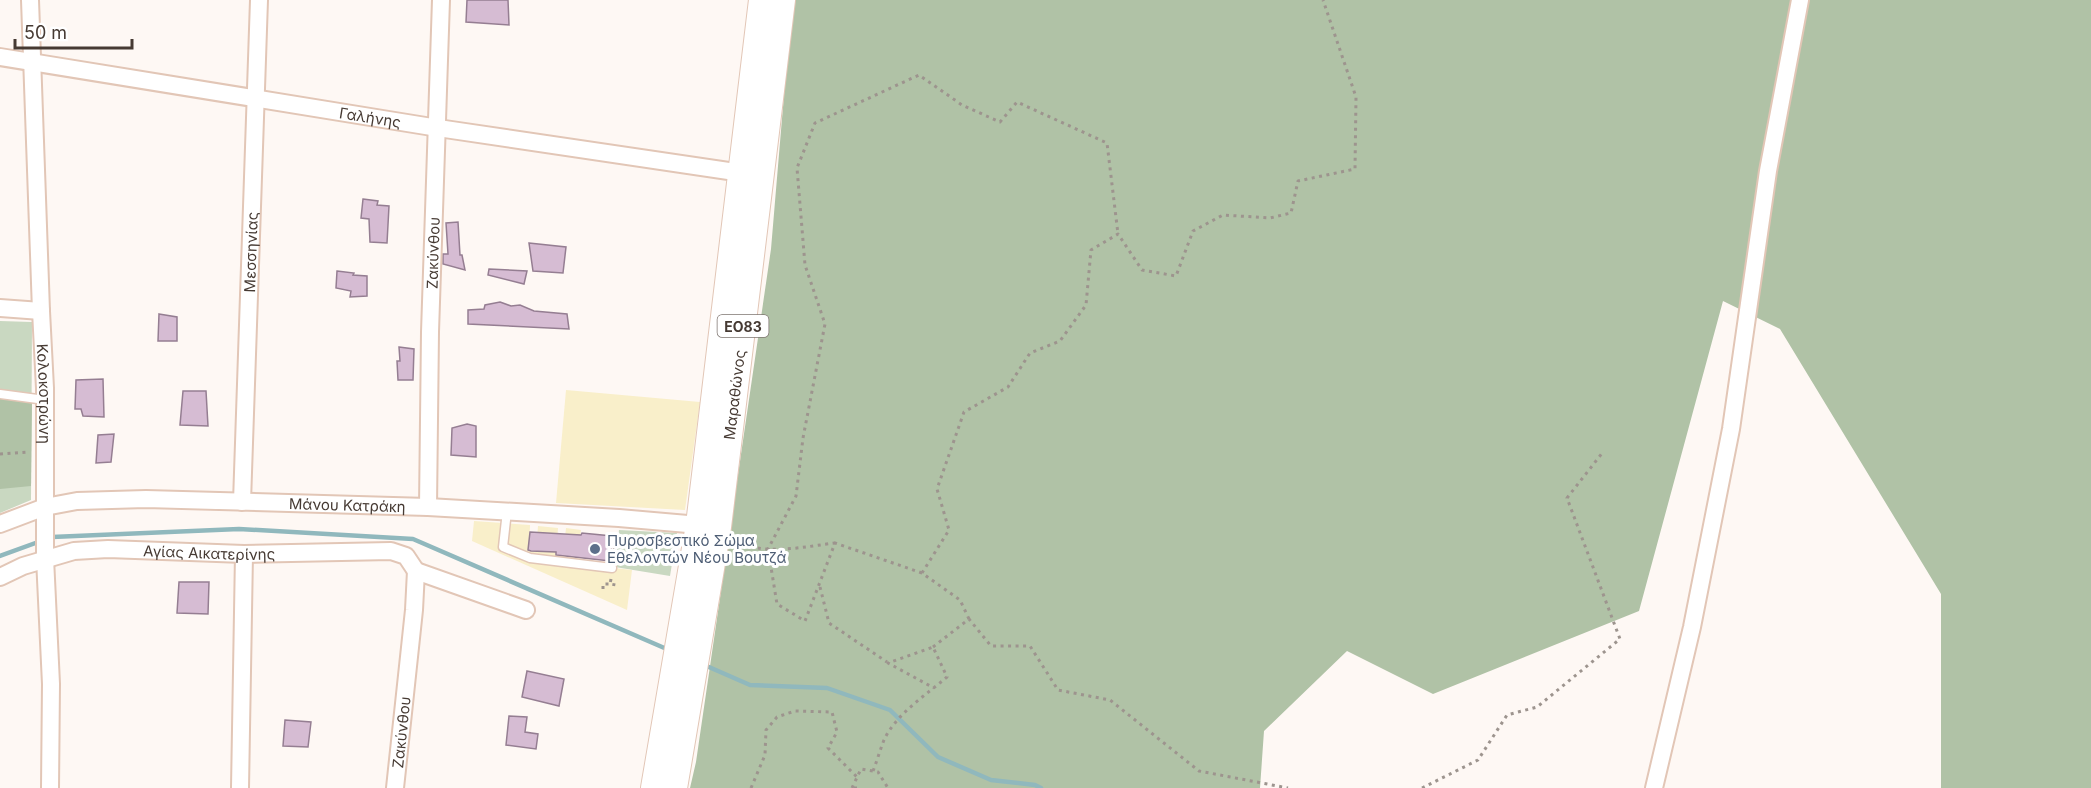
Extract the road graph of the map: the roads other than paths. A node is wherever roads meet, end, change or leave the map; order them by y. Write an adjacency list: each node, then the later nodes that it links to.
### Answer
1 (30, 0): 8 (street, Κολοκοτρώνη)
2 (259, 0): 9 (street, Μεσσηνίας)
3 (441, 0): 10 (street, Ζακύνθου)
4 (762, 0): 11 (main road, Μαραθώνος / ΕΟ83)
5 (782, 0): 21 (main road, Μαραθώνος / ΕΟ83)
6 (1800, 0): 34 (street)
7 (0, 57): 8 (street, Γαλήνης)
8 (33, 62): 9 (street, Γαλήνης); 13 (street, Κολοκοτρώνη)
9 (255, 99): 10 (street, Γαλήνης); 16 (street, Μεσσηνίας)
10 (438, 128): 11 (street, Γαλήνης); 18 (street, Ζακύνθου)
11 (742, 173): 21 (main road, Μαραθώνος / ΕΟ83)
12 (0, 308): 13 (street)
13 (41, 311): 15 (street, Κολοκοτρώνη)
14 (0, 394): 15 (lane)
15 (45, 400): 17 (street, Κολοκοτρώνη)
16 (242, 502): 17 (street, Μάνου Κατράκη); 18 (street, Μάνου Κατράκη)
17 (45, 507): 20 (street, Μάνου Κατράκη); 23 (street, Κολοκοτρώνη)
18 (428, 507): 19 (street, Μάνου Κατράκη)
19 (507, 511): 21 (street, Μάνου Κατράκη); 24 (lane)
20 (0, 524)
21 (709, 526): 28 (main road, Μαραθώνος / ΕΟ83)
22 (244, 554): 23 (street, Αγίας Αικατερίνης); 25 (street, Αγίας Αικατερίνης); 30 (street)
23 (45, 555): 26 (street, Αγίας Αικατερίνης); 29 (street, Κολοκοτρώνη)
24 (612, 568)
25 (416, 571): 27 (street); 31 (street, Ζακύνθου)
26 (0, 577)
27 (526, 610)
28 (686, 658): 32 (main road, Μαραθώνος / ΕΟ83); 33 (main road, Μαραθώνος / ΕΟ83)
29 (50, 788)
30 (240, 788)
31 (395, 788)
32 (654, 788)
33 (674, 788)
34 (1654, 788)

